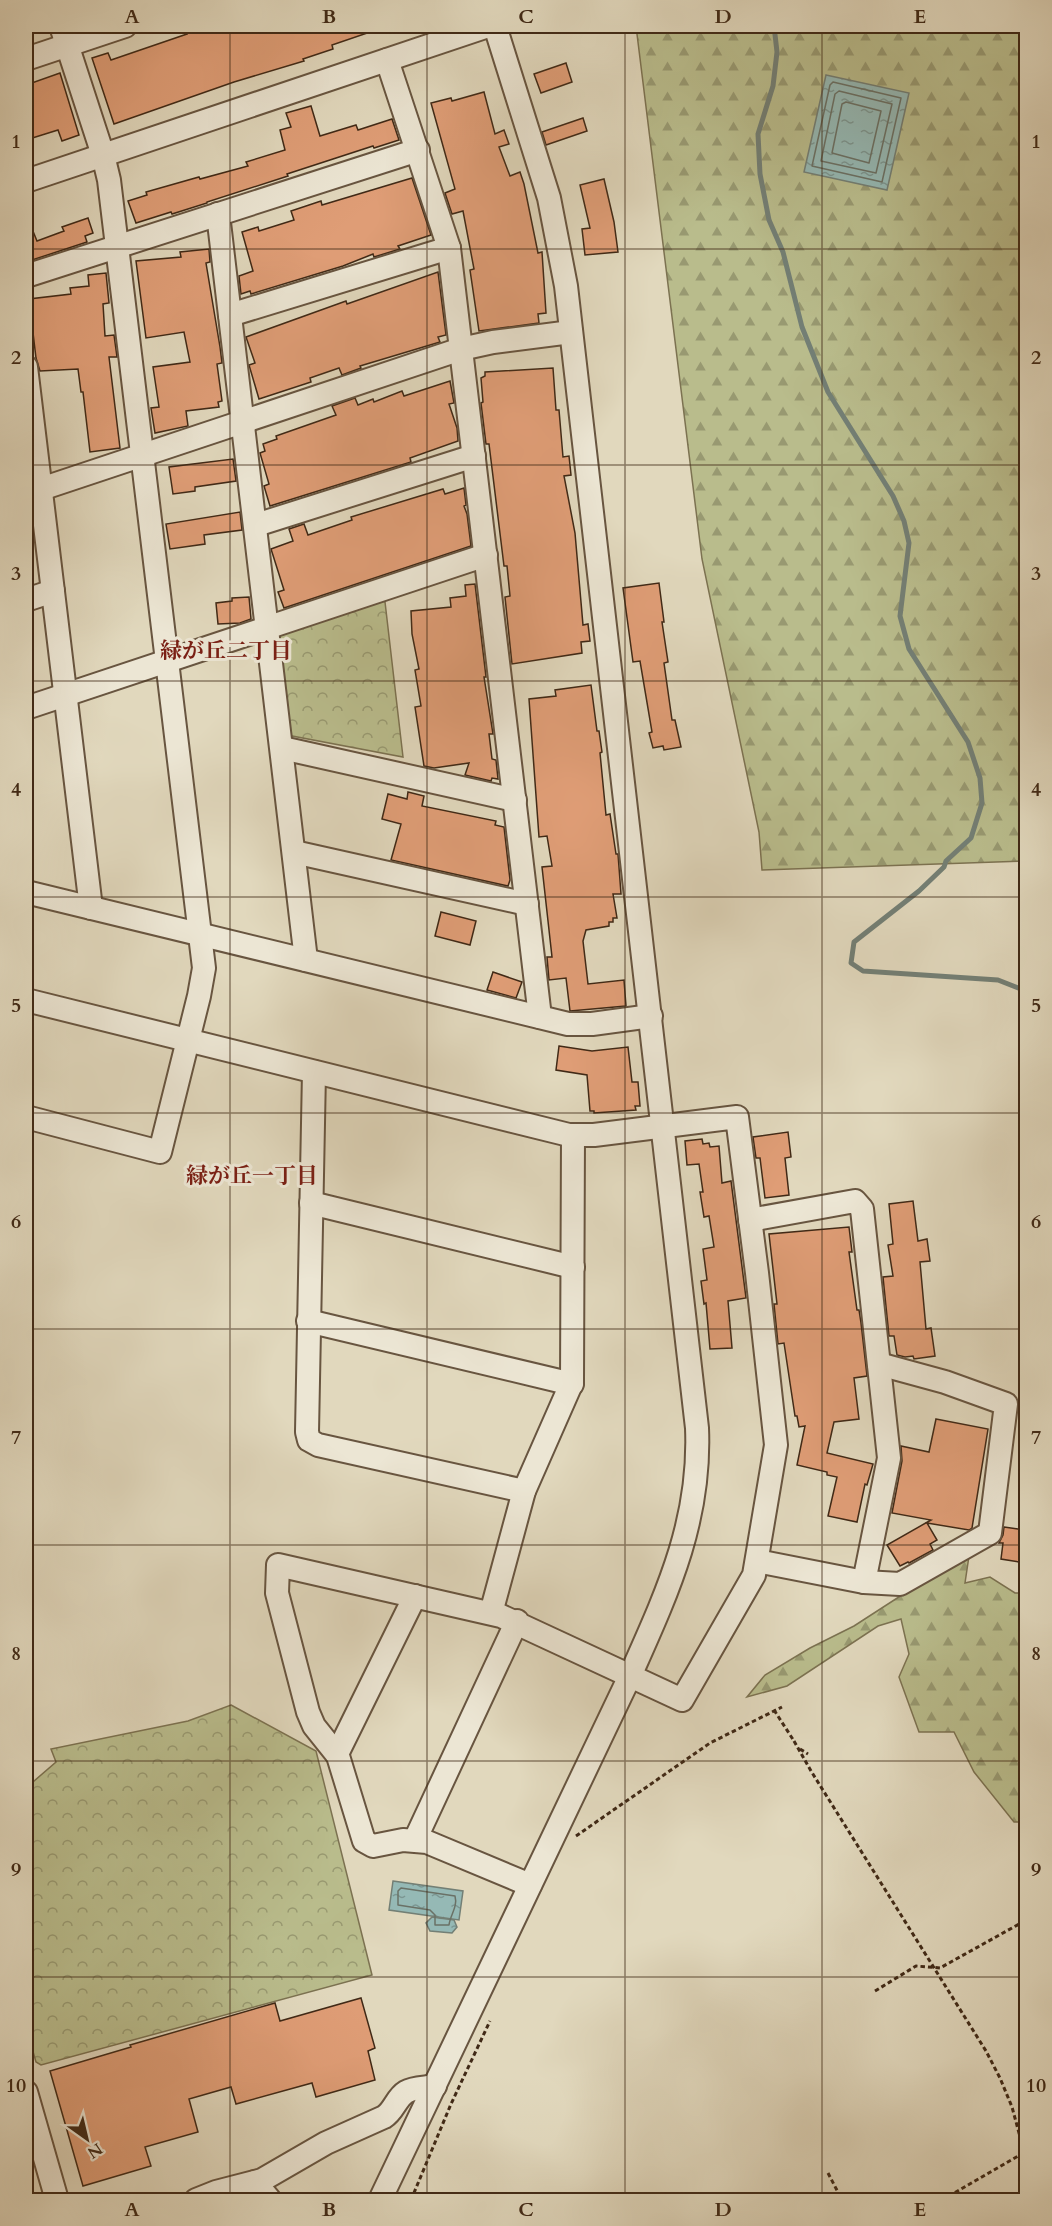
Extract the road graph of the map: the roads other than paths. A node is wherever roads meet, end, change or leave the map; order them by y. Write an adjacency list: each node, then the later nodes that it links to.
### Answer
1 (125, 26): 4 (street)
2 (488, 26): 6 (street)
3 (495, 26): 15 (street)
4 (64, 35): 5 (street); 8 (street)
5 (26, 59)
6 (387, 60): 7 (street); 8 (street)
7 (418, 150): 10 (street); 12 (street)
8 (103, 155): 9 (street); 11 (street)
9 (26, 181)
10 (218, 214): 11 (street); 14 (street)
11 (117, 245): 13 (street); 19 (street)
12 (449, 248): 14 (street); 16 (street)
13 (26, 276)
14 (230, 315): 18 (street)
15 (571, 332): 16 (street); 39 (street)
16 (461, 349): 18 (street); 20 (street)
17 (26, 380): 21 (street)
18 (244, 421): 19 (street); 22 (street)
19 (142, 455): 21 (street); 27 (street)
20 (474, 456): 22 (street); 23 (street)
21 (33, 491): 24 (street)
22 (256, 525): 26 (street)
23 (486, 555): 26 (street); 31 (street)
24 (53, 591): 25 (street); 28 (street)
25 (26, 600)
26 (268, 628): 27 (street); 30 (street)
27 (166, 661): 28 (street); 36 (street)
28 (66, 695): 29 (street); 35 (street)
29 (26, 708)
30 (282, 748): 31 (street); 32 (street)
31 (515, 800): 34 (street)
32 (294, 852): 34 (street); 37 (street)
33 (26, 892): 35 (street)
34 (527, 904): 40 (street)
35 (91, 908): 36 (street)
36 (199, 934): 37 (street); 41 (street)
37 (306, 960): 40 (street)
38 (26, 1000): 41 (street)
39 (651, 1016): 40 (street); 44 (street)
40 (540, 1017)
41 (187, 1041): 42 (street); 43 (street)
42 (314, 1072): 45 (street); 46 (street)
43 (26, 1117)
44 (663, 1126): 45 (street); 47 (street); 58 (street)
45 (573, 1136): 48 (street)
46 (311, 1203): 48 (street); 49 (street)
47 (750, 1220): 50 (street); 53 (street)
48 (573, 1267): 51 (street)
49 (308, 1321): 51 (street); 52 (street)
50 (879, 1364): 54 (street); 54 (street)
51 (572, 1384): 52 (street)
52 (524, 1491): 56 (street)
53 (757, 1561): 54 (street); 58 (street)
54 (864, 1582)
55 (415, 1596): 56 (street); 59 (street); 59 (street)
56 (491, 1613): 57 (street)
57 (517, 1621): 58 (street); 60 (street)
58 (630, 1676): 61 (street)
59 (337, 1754): 60 (street)
60 (415, 1840): 61 (street)
61 (530, 1886): 62 (street)
62 (435, 2086): 64 (street); 68 (street)
63 (26, 2092): 65 (street)
64 (255, 2182): 66 (street); 67 (street)
65 (57, 2200)
66 (196, 2200)
67 (270, 2200)
68 (380, 2200)

